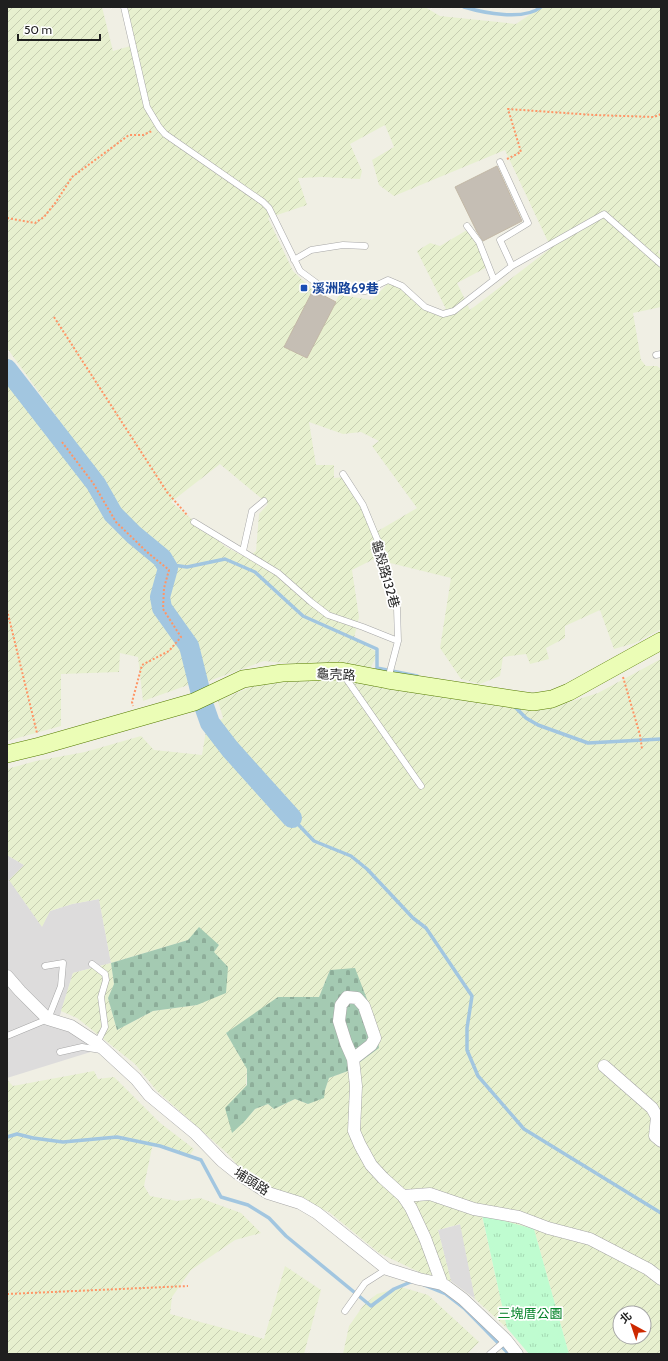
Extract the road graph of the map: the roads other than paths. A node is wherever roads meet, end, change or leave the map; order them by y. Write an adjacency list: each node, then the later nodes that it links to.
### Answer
1 (124, 7): 5 (lane)
2 (500, 162): 7 (lane)
3 (467, 226): 8 (lane)
4 (365, 246): 5 (lane)
5 (294, 260): 8 (lane)
6 (661, 264): 7 (lane)
7 (512, 266): 8 (lane)
8 (494, 280)
9 (343, 474): 14 (lane, 龜殼路132巷)
10 (264, 501): 12 (lane)
11 (194, 522): 12 (lane)
12 (243, 551): 14 (lane)
13 (661, 640): 16 (street, 龜壳路)
14 (398, 641): 16 (lane, 龜殼路132巷)
15 (341, 671): 16 (street, 龜壳路); 17 (street, 龜壳路); 18 (lane)
16 (388, 680)
17 (7, 754)
18 (421, 786)
19 (92, 964): 24 (lane)
20 (45, 966): 22 (lane)
21 (7, 976): 22 (street, 埔頭路)
22 (48, 1019): 23 (lane); 24 (street, 埔頭路)
23 (7, 1036)
24 (100, 1046): 25 (lane); 30 (street, 埔頭路)
25 (60, 1052)
26 (353, 1058): 29 (street)
27 (604, 1066): 28 (street)
28 (661, 1141)
29 (403, 1196): 31 (street); 32 (street)
30 (388, 1269): 32 (street, 埔頭路); 33 (lane)
31 (661, 1279)
32 (442, 1284): 34 (street, 埔頭路)
33 (345, 1311)
34 (506, 1340): 35 (lane); 36 (street, 埔頭路)
35 (490, 1354)
36 (517, 1354)

